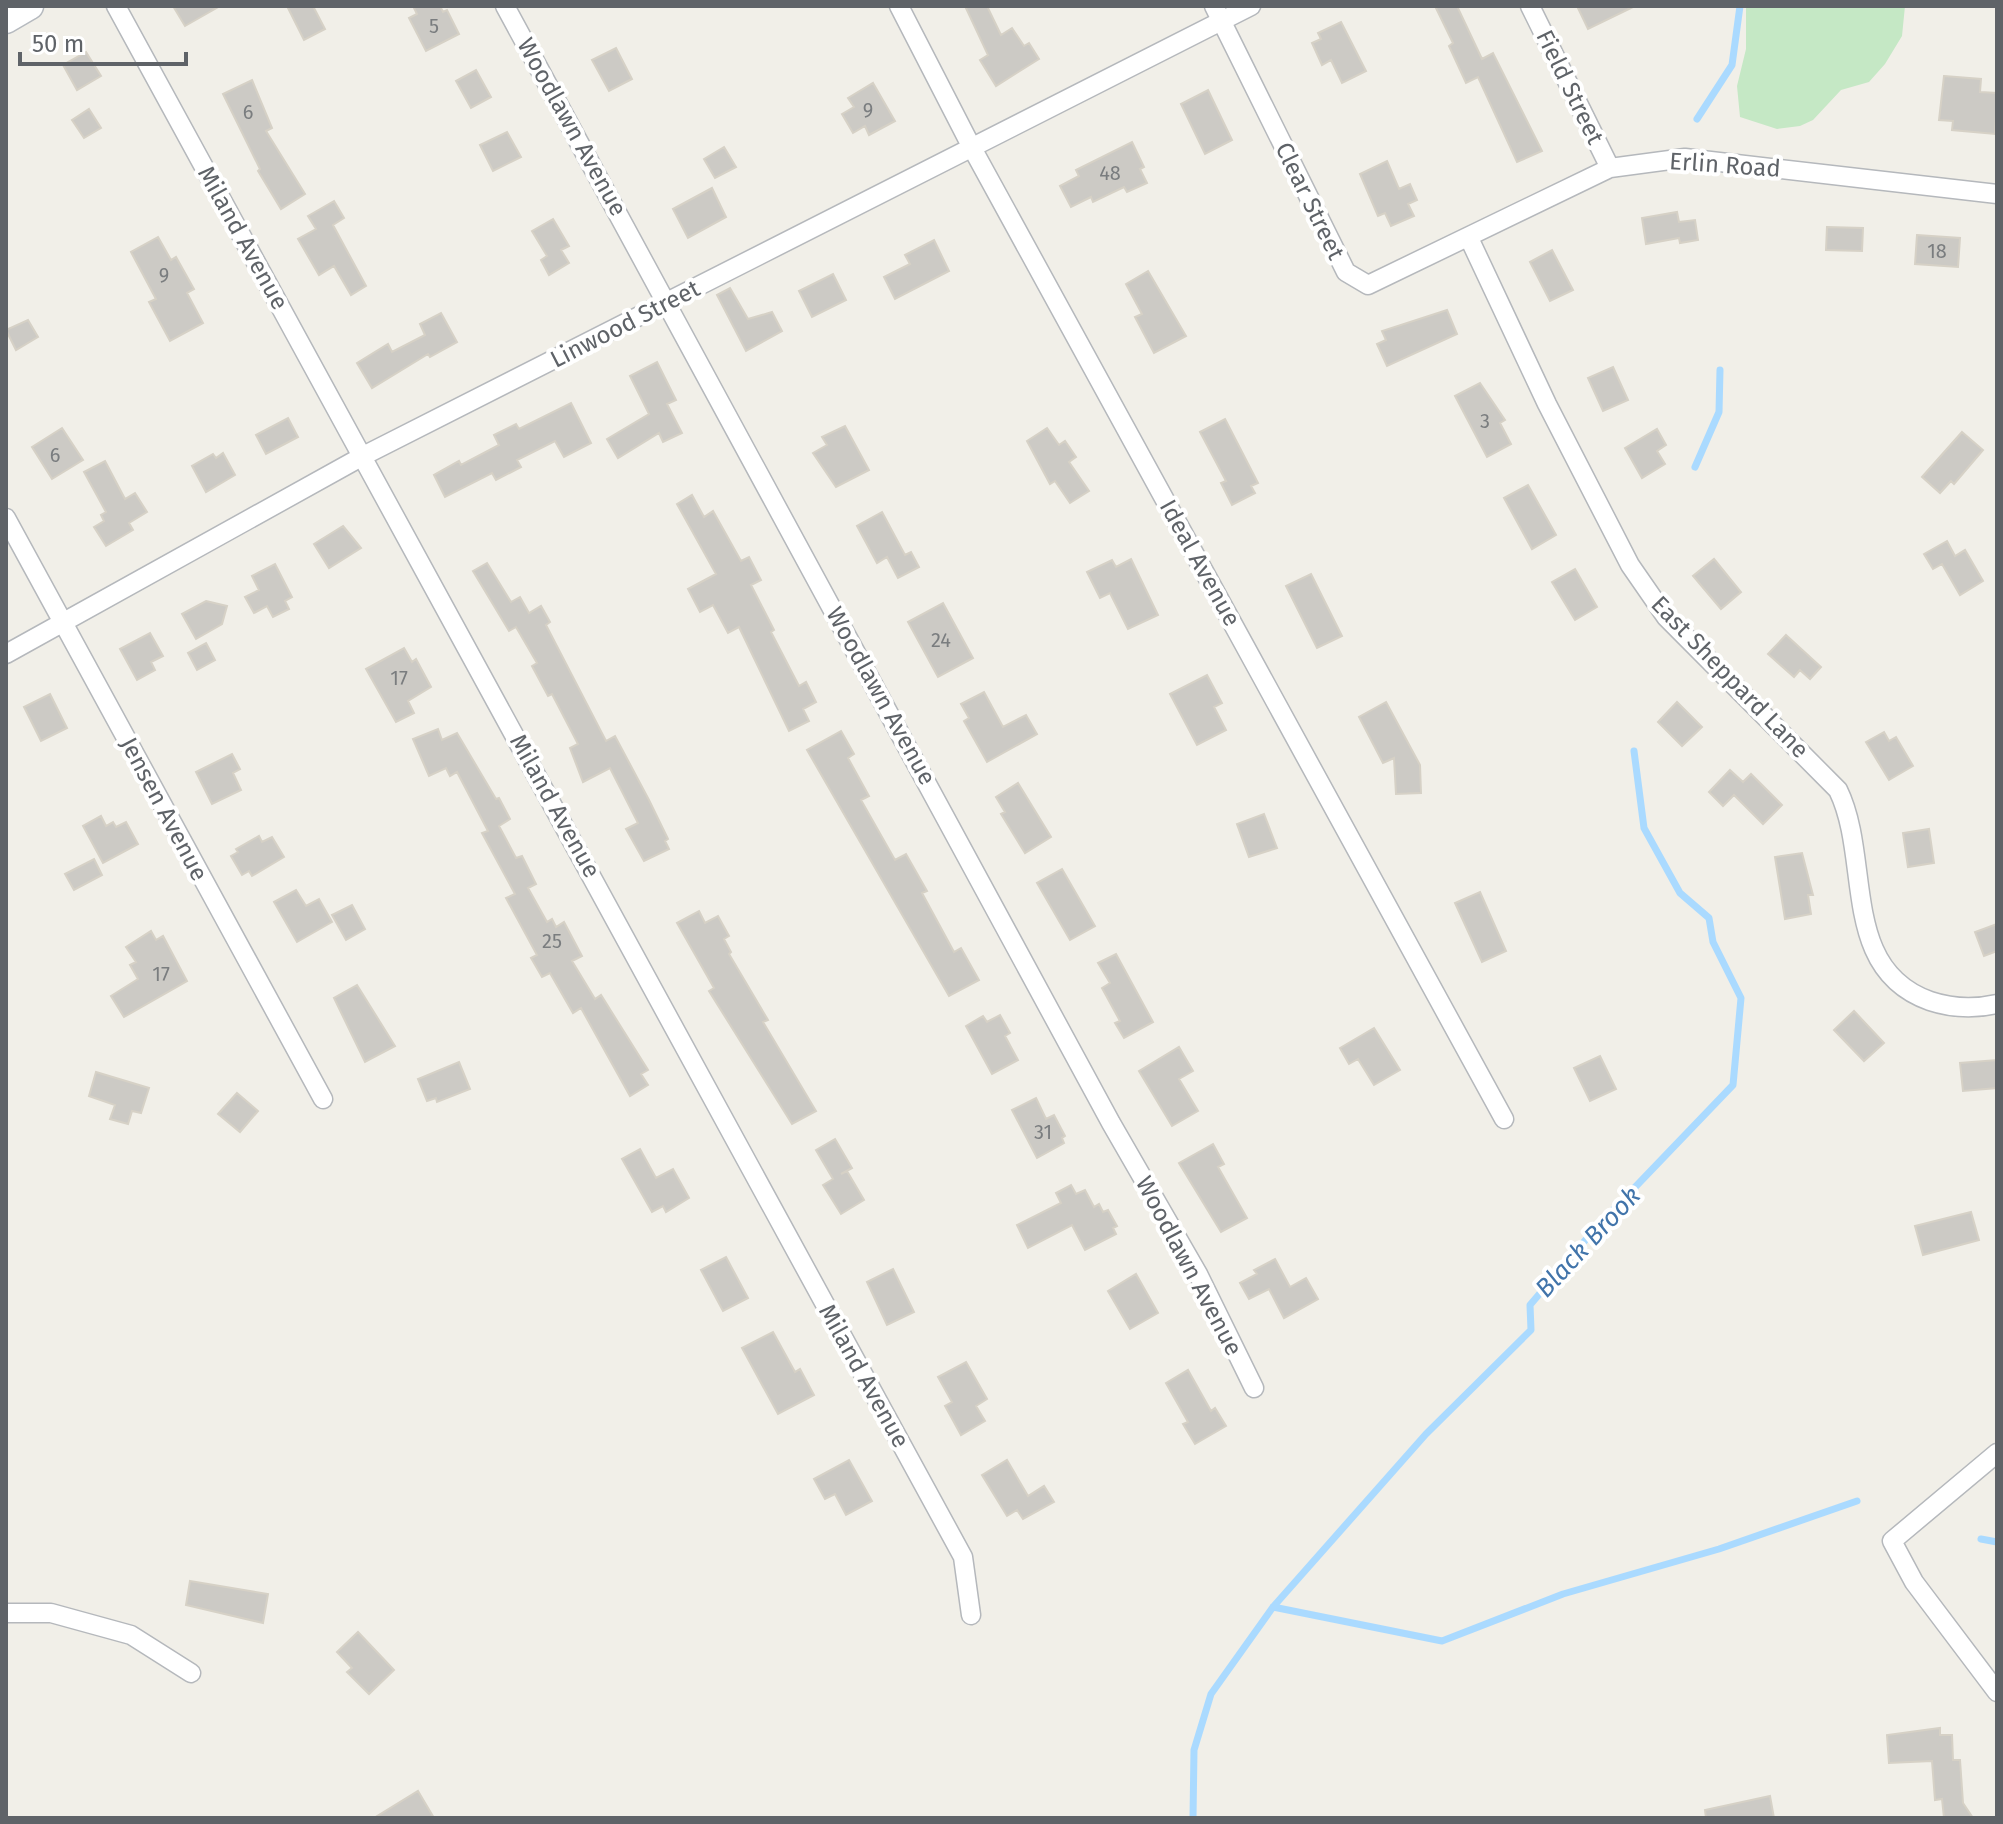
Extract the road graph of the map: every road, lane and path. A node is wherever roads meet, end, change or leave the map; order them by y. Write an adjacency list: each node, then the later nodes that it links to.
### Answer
1 (30, 6): 8 (street)
2 (116, 6): 14 (street, Miland Avenue)
3 (505, 6): 13 (street, Woodlawn Avenue)
4 (899, 6): 9 (street, Ideal Avenue)
5 (1251, 6): 7 (street, Linwood Street)
6 (1530, 6): 10 (street, Field Street)
7 (1218, 14): 9 (street, Linwood Street); 12 (street, Clear Street)
8 (6, 20)
9 (971, 146): 13 (street, Linwood Street); 20 (street, Ideal Avenue)
10 (1610, 168): 11 (street, Erlin Road); 12 (street, Erlin Road)
11 (1997, 194)
12 (1469, 238): 18 (street, East Sheppard Lane)
13 (668, 303): 14 (street, Linwood Street); 21 (street, Woodlawn Avenue)
14 (363, 456): 16 (street, Linwood Street); 24 (street, Miland Avenue)
15 (6, 518): 16 (street, Jensen Avenue)
16 (64, 624): 17 (street, Linwood Street); 19 (street, Jensen Avenue)
17 (6, 654)
18 (1997, 1004)
19 (323, 1099)
20 (1504, 1119)
21 (1254, 1388)
22 (1997, 1453): 26 (street)
23 (6, 1613): 25 (street)
24 (971, 1615)
25 (191, 1673)
26 (1997, 1692)

